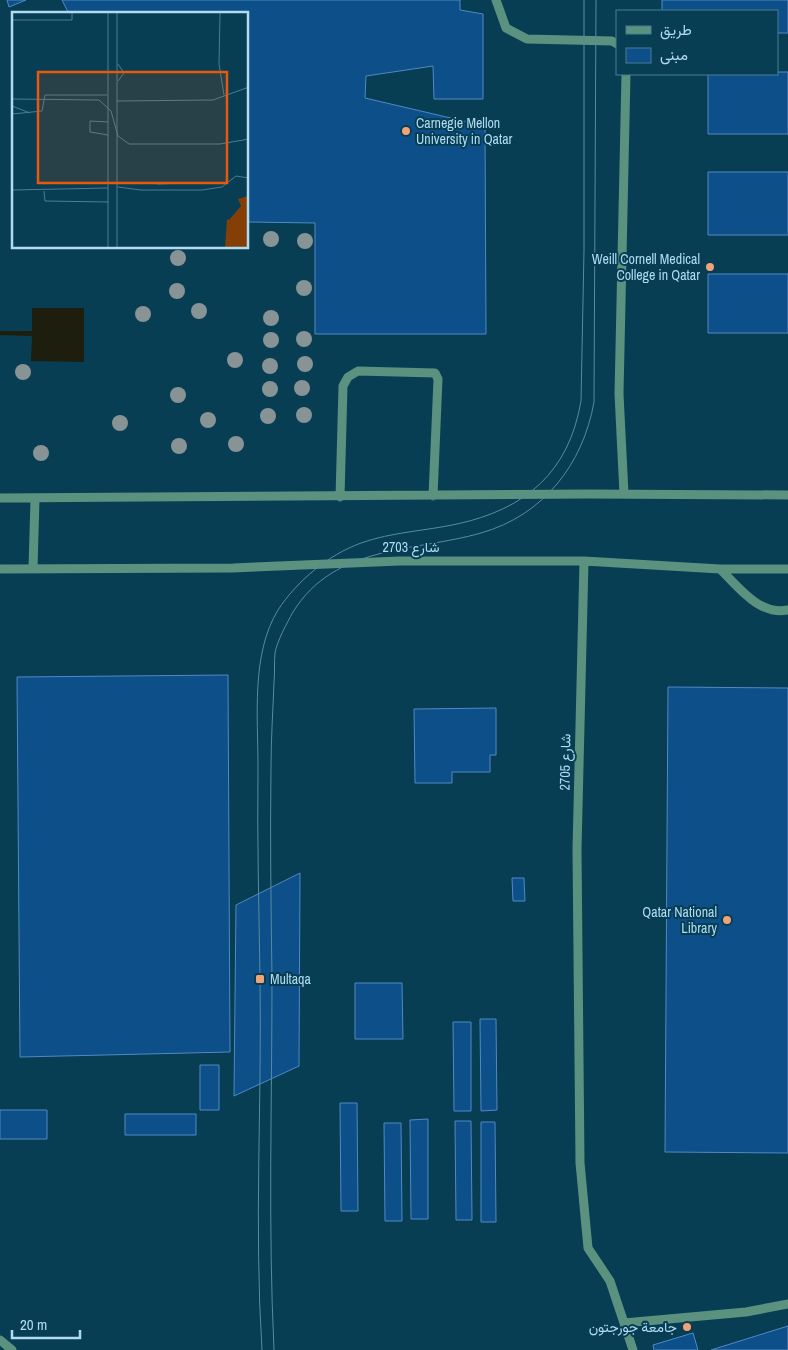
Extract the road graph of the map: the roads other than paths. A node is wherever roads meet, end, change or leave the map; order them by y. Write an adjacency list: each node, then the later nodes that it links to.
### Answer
1 (496, 0): 2 (street)
2 (616, 43)
3 (626, 75): 4 (street)
4 (624, 494): 5 (street); 6 (street)
5 (788, 495)
6 (433, 496): 7 (street); 7 (street)
7 (340, 497): 9 (street)
8 (0, 498): 9 (street)
9 (35, 500): 11 (street)
10 (584, 561): 11 (street, شارع 2703); 13 (street, شارع 2703); 17 (street, شارع 2705)
11 (33, 568): 12 (street, شارع 2703)
12 (0, 569)
13 (720, 569): 14 (street, شارع 2703); 15 (street)
14 (788, 569)
15 (788, 610)
16 (788, 1304): 17 (street)
17 (624, 1323): 20 (street)
18 (0, 1340): 19 (street)
19 (12, 1350)
20 (633, 1350)

